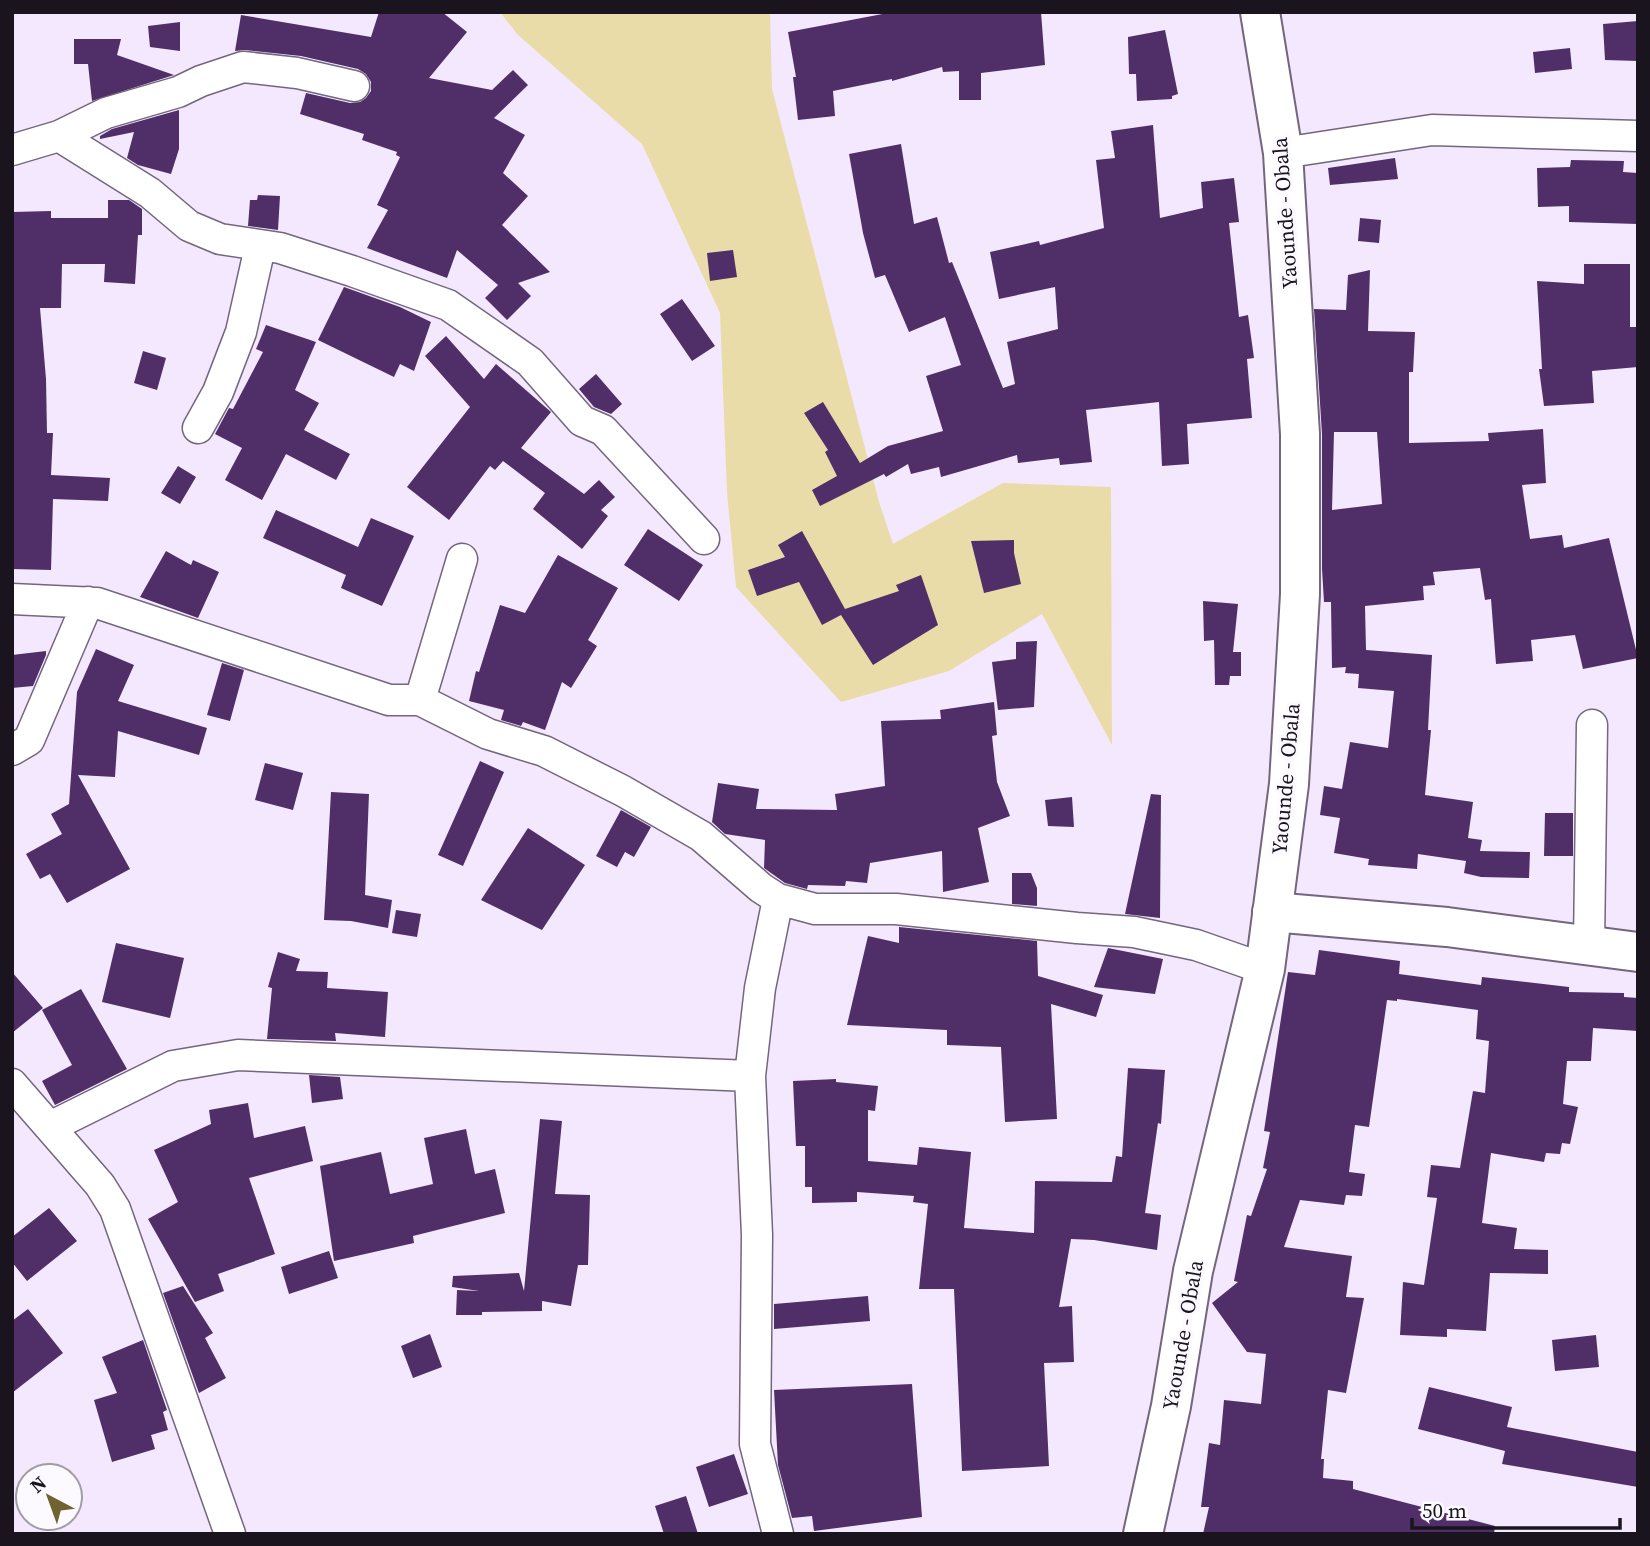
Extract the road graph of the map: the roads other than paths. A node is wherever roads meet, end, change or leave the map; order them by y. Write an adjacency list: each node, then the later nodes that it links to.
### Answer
1 (1260, 12): 6 (main road, Yaounde - Obala)
2 (354, 86): 3 (street)
3 (59, 136): 5 (street); 7 (street)
4 (1638, 136): 6 (street)
5 (12, 150)
6 (1283, 153): 17 (main road, Yaounde - Obala)
7 (260, 247): 8 (street); 9 (street)
8 (198, 428)
9 (704, 539)
10 (462, 559): 13 (street)
11 (12, 599): 12 (street)
12 (88, 602): 13 (street); 15 (street)
13 (420, 700): 16 (street)
14 (1592, 725): 18 (street)
15 (12, 750)
16 (778, 899): 20 (street); 21 (street)
17 (1272, 912): 18 (main road); 20 (main road, Yaounde - Obala)
18 (1589, 946): 19 (main road)
19 (1638, 952)
20 (1265, 969): 26 (main road, Yaounde - Obala)
21 (750, 1076): 23 (street); 25 (street)
22 (12, 1084): 23 (street)
23 (50, 1127): 24 (street)
24 (230, 1534)
25 (778, 1534)
26 (1143, 1534)

